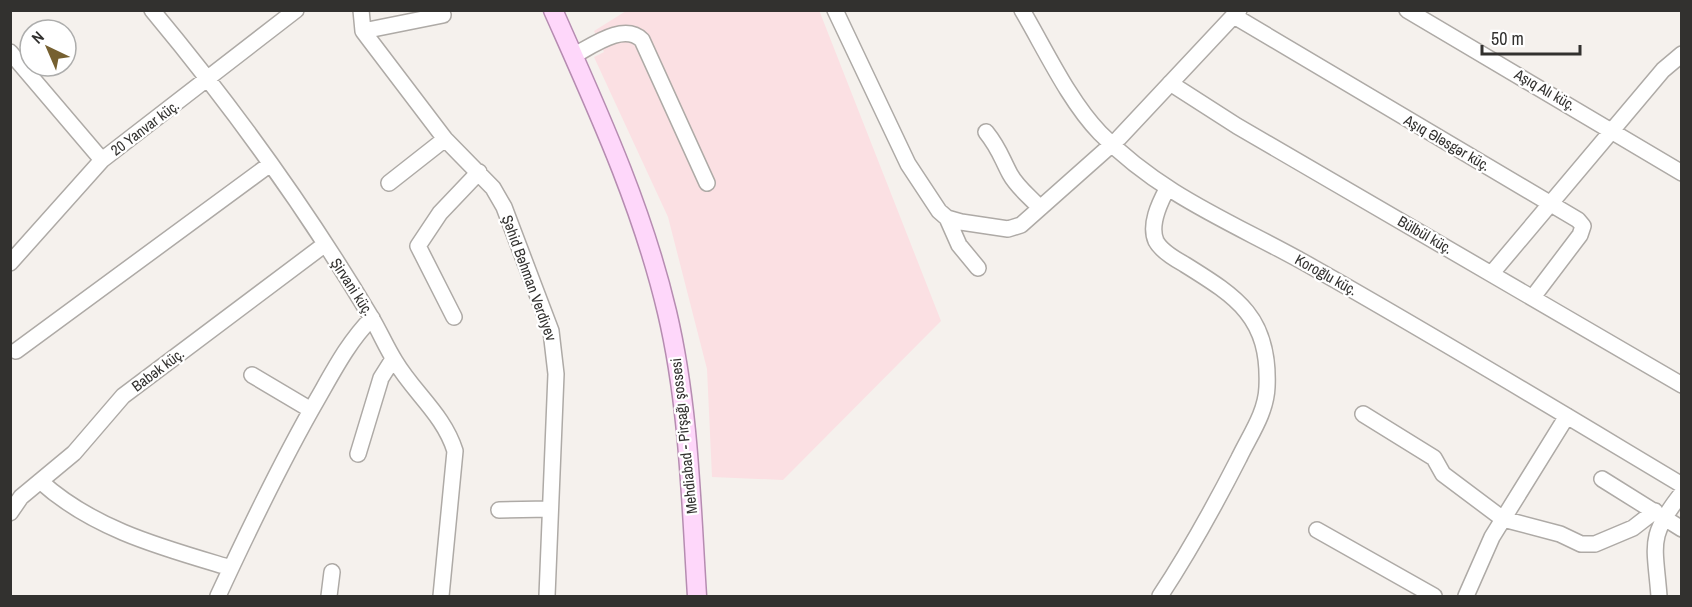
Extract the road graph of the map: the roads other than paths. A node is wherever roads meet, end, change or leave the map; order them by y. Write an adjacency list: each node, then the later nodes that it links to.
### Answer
1 (152, 10): 14 (street, Şirvani küç.)
2 (296, 10): 14 (street, 20 Yanvar küç.)
3 (361, 10): 10 (street)
4 (553, 10): 13 (main road, Mehdiabad - Pirşağı şossesi)
5 (835, 10): 29 (street)
6 (1022, 10): 19 (street, Koroğlu küç.)
7 (1407, 10): 16 (street, Aşıq Alı küç.)
8 (1236, 13): 15 (street); 27 (street, Aşıq Ələsgər küç.)
9 (443, 15): 10 (street)
10 (363, 31): 18 (street, Şəhid Bəhman Verdiyev)
11 (10, 52): 20 (street)
12 (1682, 54): 16 (street)
13 (573, 56): 25 (street); 62 (main road, Mehdiabad - Pirşağı şossesi)
14 (209, 79): 20 (street, 20 Yanvar küç.); 21 (street, Şirvani küç.)
15 (1170, 83): 19 (street); 33 (street, Bülbül küç.)
16 (1614, 130): 23 (street, Aşıq Alı küç.); 27 (street)
17 (986, 132): 28 (street)
18 (445, 139): 22 (street, Şəhid Bəhman Verdiyev); 24 (street)
19 (1112, 143): 26 (street, Koroğlu küç.); 28 (street)
20 (102, 160): 31 (street, 20 Yanvar küç.)
21 (269, 165): 30 (street, Şirvani küç.); 37 (street)
22 (479, 172): 35 (street); 49 (street, Şəhid Bəhman Verdiyev)
23 (1682, 173)
24 (389, 183)
25 (706, 183)
26 (1167, 189): 43 (street, Koroğlu küç.); 63 (street)
27 (1549, 203): 33 (street); 34 (street, Aşıq Ələsgər küç.)
28 (1039, 207): 29 (street)
29 (947, 219): 32 (street)
30 (324, 245): 36 (street, Şirvani küç.); 46 (street, Babək küç.)
31 (14, 253)
32 (978, 267)
33 (1492, 273): 34 (street, Bülbül küç.)
34 (1533, 297): 40 (street, Bülbül küç.)
35 (454, 317)
36 (372, 318): 38 (street, Şirvani küç.); 41 (street)
37 (16, 351)
38 (393, 360): 44 (street); 60 (street, Şirvani küç.)
39 (252, 375): 41 (street)
40 (1682, 385)
41 (311, 411): 56 (street)
42 (1363, 414): 53 (street)
43 (1567, 416): 47 (street, Koroğlu küç.); 53 (street)
44 (358, 454)
45 (1602, 479): 52 (street)
46 (40, 481): 51 (street, Babək küç.); 56 (street)
47 (1682, 485)
48 (1682, 493): 52 (street)
49 (550, 509): 50 (street); 61 (street, Şəhid Bəhman Verdiyev)
50 (499, 510)
51 (10, 513)
52 (1659, 514): 53 (street); 54 (street); 66 (street)
53 (1503, 519): 65 (street)
54 (1682, 529)
55 (1317, 530): 64 (street)
56 (231, 568): 58 (street)
57 (332, 572): 59 (street)
58 (218, 597)
59 (329, 597)
60 (441, 597)
61 (547, 597)
62 (697, 597)
63 (1160, 597)
64 (1434, 597)
65 (1466, 597)
66 (1659, 597)

